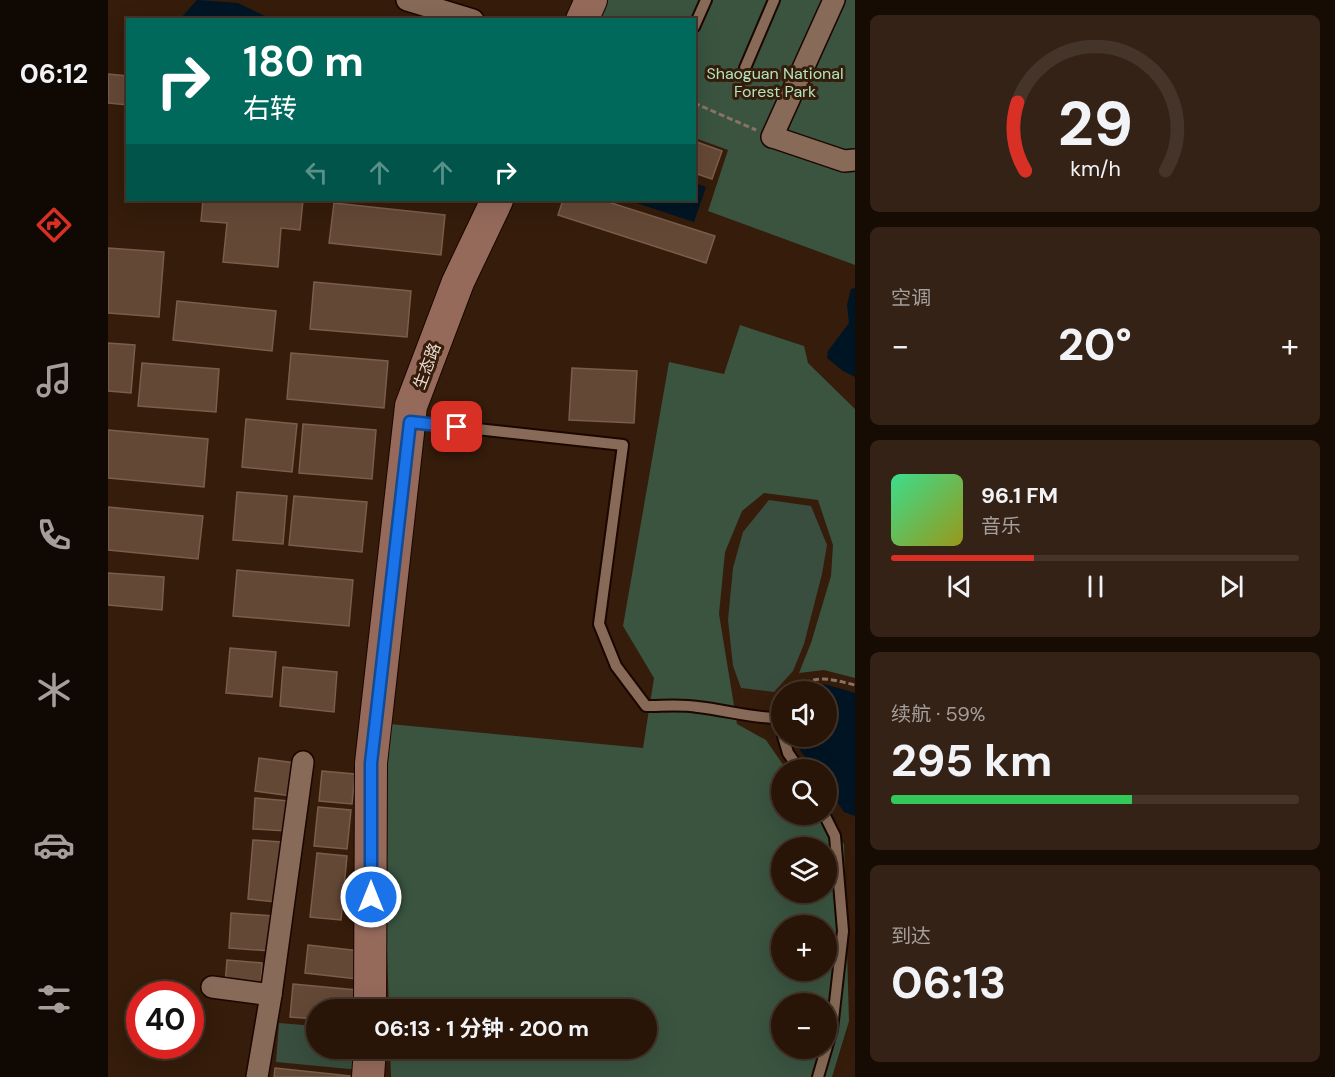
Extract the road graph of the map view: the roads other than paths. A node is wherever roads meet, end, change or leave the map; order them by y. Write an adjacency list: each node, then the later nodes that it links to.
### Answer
1 (407, 0): 6 (street)
2 (591, 0): 7 (street)
3 (706, 0): 8 (lane)
4 (774, 0): 9 (lane)
5 (834, 0): 10 (street)
6 (466, 18)
7 (583, 18)
8 (696, 22)
9 (745, 68)
10 (855, 160)
11 (497, 201): 12 (street, 生态路)
12 (410, 422): 13 (lane); 18 (street, 生态路)
13 (771, 718)
14 (303, 762): 17 (street)
15 (830, 825): 22 (lane)
16 (212, 987): 17 (street)
17 (272, 995): 20 (street)
18 (370, 999)
19 (369, 1059): 21 (street)
20 (257, 1077)
21 (368, 1077)
22 (818, 1077)

